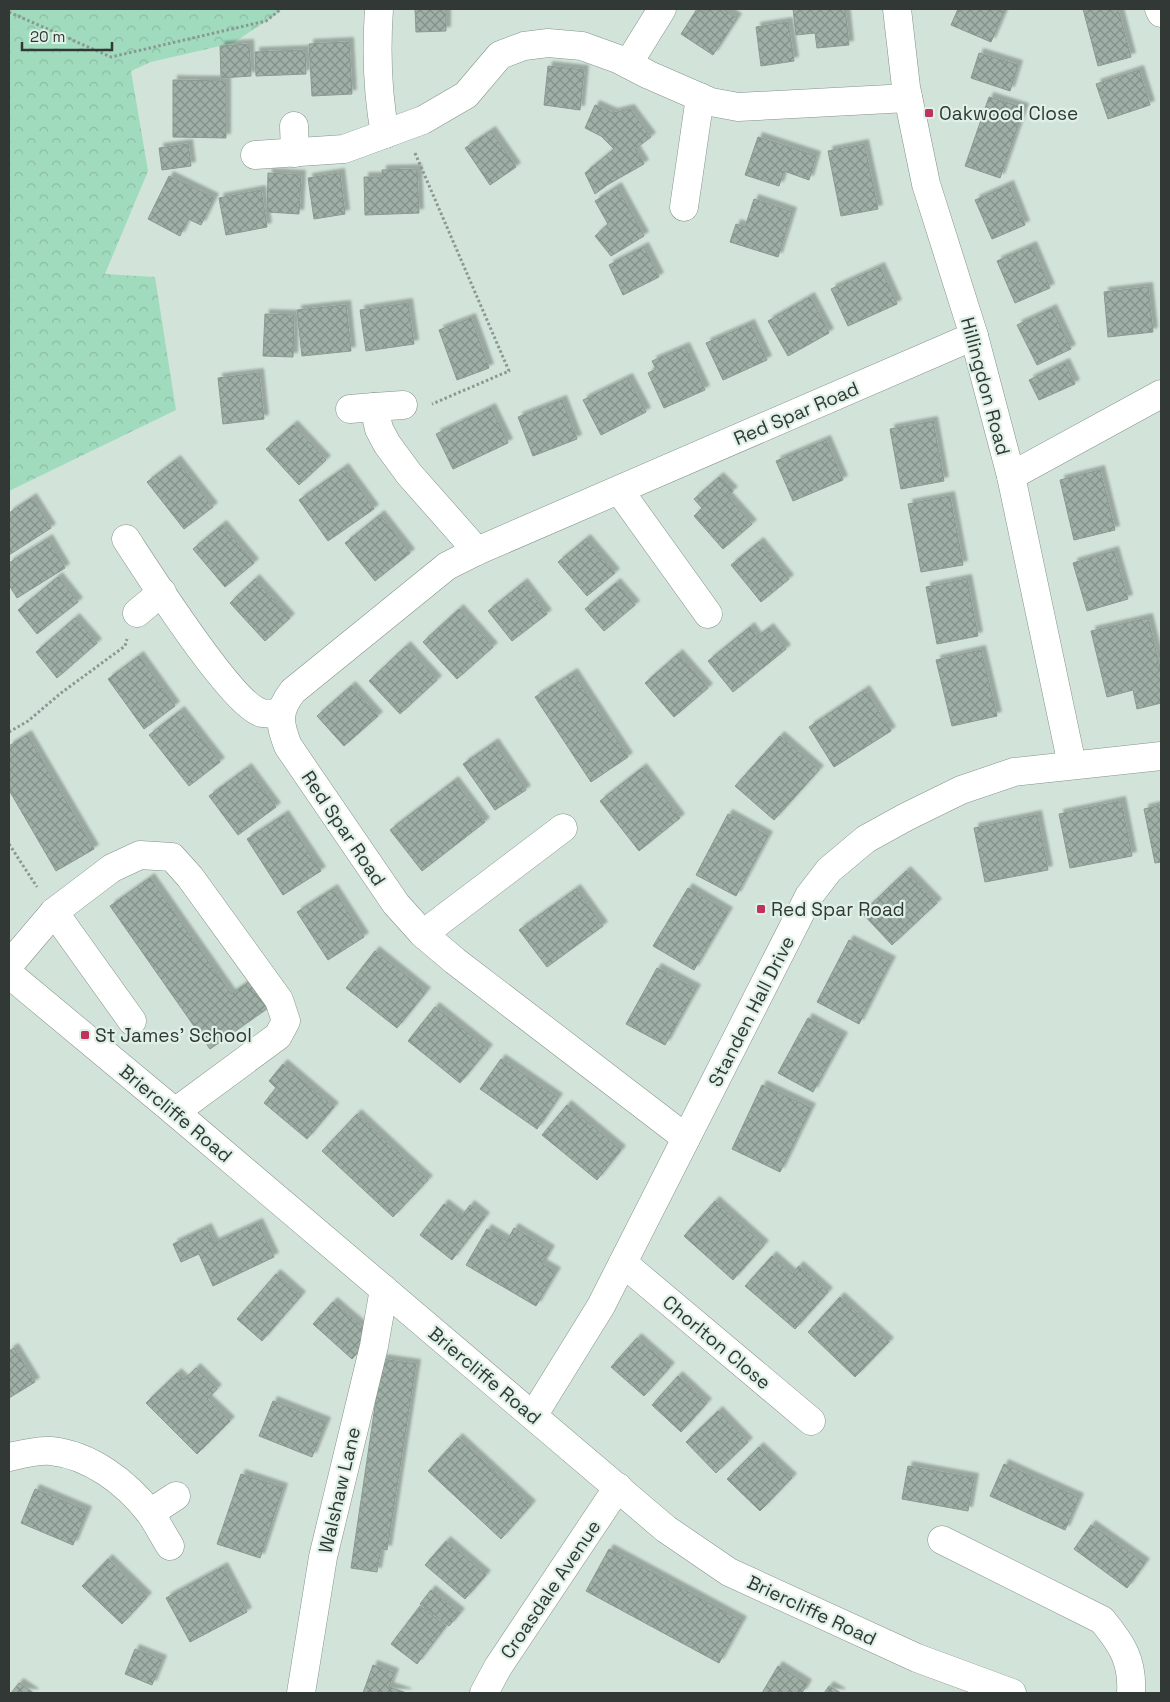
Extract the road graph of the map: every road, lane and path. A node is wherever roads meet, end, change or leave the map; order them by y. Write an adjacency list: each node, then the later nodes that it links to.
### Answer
1 (281, 9): 6 (path)
2 (379, 9): 12 (street)
3 (662, 9): 8 (street)
4 (897, 9): 10 (street, Hillingdon Road)
5 (1159, 9): 7 (street)
6 (9, 12)
7 (1161, 13)
8 (628, 64): 9 (street); 12 (street)
9 (700, 97): 10 (street); 15 (street)
10 (908, 98): 16 (street, Hillingdon Road)
11 (294, 126): 13 (street)
12 (395, 131): 13 (street); 18 (path)
13 (295, 152): 14 (street)
14 (255, 155)
15 (684, 207)
16 (974, 336): 19 (street, Hillingdon Road); 20 (street, Red Spar Road)
17 (1161, 394): 19 (street)
18 (403, 405): 22 (street)
19 (1011, 476): 29 (street, Hillingdon Road)
20 (619, 490): 22 (street, Red Spar Road); 25 (street)
21 (126, 539): 23 (street)
22 (477, 551): 26 (street, Red Spar Road)
23 (162, 592): 24 (street); 26 (street)
24 (137, 613): 27 (path)
25 (708, 614)
26 (281, 714): 33 (street, Red Spar Road)
27 (9, 732)
28 (1161, 756): 29 (street, Standen Hall Drive)
29 (1072, 765): 38 (street, Standen Hall Drive)
30 (562, 828): 33 (street)
31 (9, 844): 32 (path)
32 (54, 912): 34 (street); 36 (street); 37 (street)
33 (423, 934): 38 (street, Red Spar Road)
34 (9, 965)
35 (9, 974): 37 (street, Briercliffe Road)
36 (132, 1021)
37 (175, 1112): 40 (street, Briercliffe Road)
38 (686, 1138): 39 (street, Standen Hall Drive)
39 (623, 1263): 41 (street, Standen Hall Drive); 42 (street, Chorlton Close)
40 (384, 1289): 41 (street, Briercliffe Road); 49 (street, Walshaw Lane)
41 (533, 1416): 44 (street, Briercliffe Road)
42 (811, 1421)
43 (9, 1457): 46 (street)
44 (618, 1487): 50 (street, Croasdale Avenue); 51 (street, Briercliffe Road)
45 (176, 1496): 46 (street)
46 (150, 1513): 48 (street)
47 (942, 1540): 52 (street)
48 (170, 1546)
49 (301, 1693)
50 (484, 1693)
51 (1012, 1693)
52 (1131, 1693)

